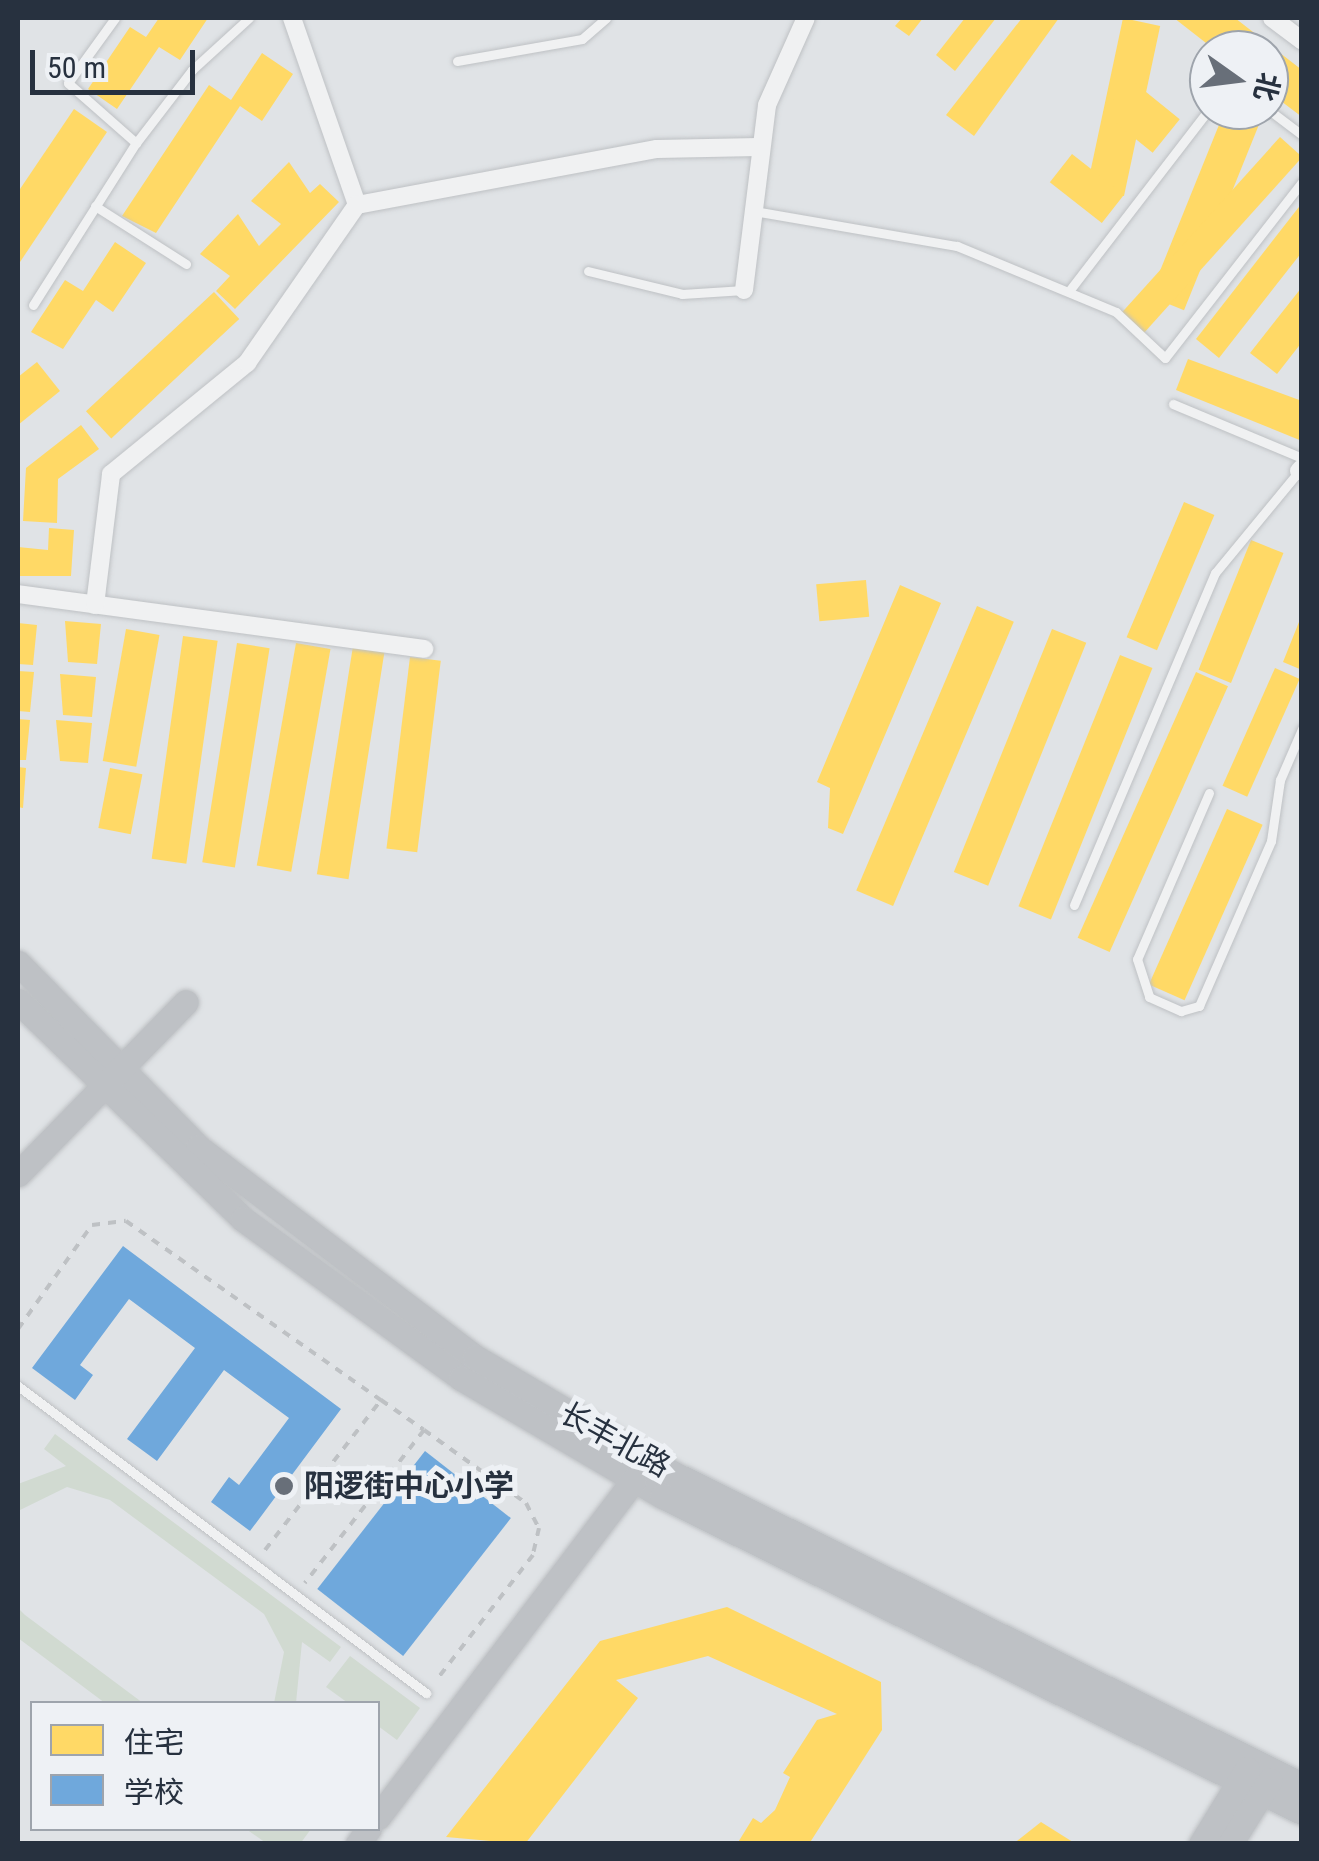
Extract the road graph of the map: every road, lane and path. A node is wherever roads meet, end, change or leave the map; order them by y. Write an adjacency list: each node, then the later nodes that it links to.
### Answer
1 (114, 18): 10 (lane)
2 (250, 18): 10 (lane)
3 (292, 18): 13 (street)
4 (606, 18): 8 (lane)
5 (806, 18): 11 (street)
6 (1272, 18): 7 (street)
7 (1302, 41)
8 (456, 61)
9 (1193, 130): 19 (lane)
10 (136, 143): 14 (lane)
11 (758, 147): 13 (street); 15 (street)
12 (1302, 182): 19 (lane)
13 (356, 204): 24 (street)
14 (96, 206): 16 (lane); 20 (lane)
15 (752, 210): 18 (street); 19 (lane)
16 (186, 264)
17 (588, 271): 18 (lane)
18 (744, 290)
19 (1069, 291)
20 (33, 305)
21 (1173, 404): 22 (lane)
22 (1301, 466): 28 (lane)
23 (18, 594): 24 (street)
24 (95, 605): 25 (street)
25 (424, 649)
26 (1302, 729): 27 (lane)
27 (1209, 792)
28 (1074, 905)
29 (18, 963): 32 (street, 长丰北路)
30 (181, 996): 32 (street)
31 (18, 1001): 32 (street, 长丰北路)
32 (104, 1075): 33 (street); 34 (street); 39 (street, 长丰北路); 43 (street, 长丰北路)
33 (18, 1150)
34 (18, 1174)
35 (18, 1329): 37 (path)
36 (18, 1386): 40 (lane)
37 (381, 1400): 38 (path); 40 (path)
38 (424, 1430): 41 (path); 42 (path)
39 (634, 1480): 43 (street, 长丰北路); 46 (street)
40 (254, 1564): 41 (lane)
41 (296, 1594): 42 (lane)
42 (426, 1693)
43 (1257, 1777): 44 (street, 长丰北路); 45 (street, 长丰北路); 47 (street); 48 (street)
44 (1302, 1784)
45 (1302, 1812)
46 (380, 1814)
47 (1201, 1844)
48 (1230, 1844)

